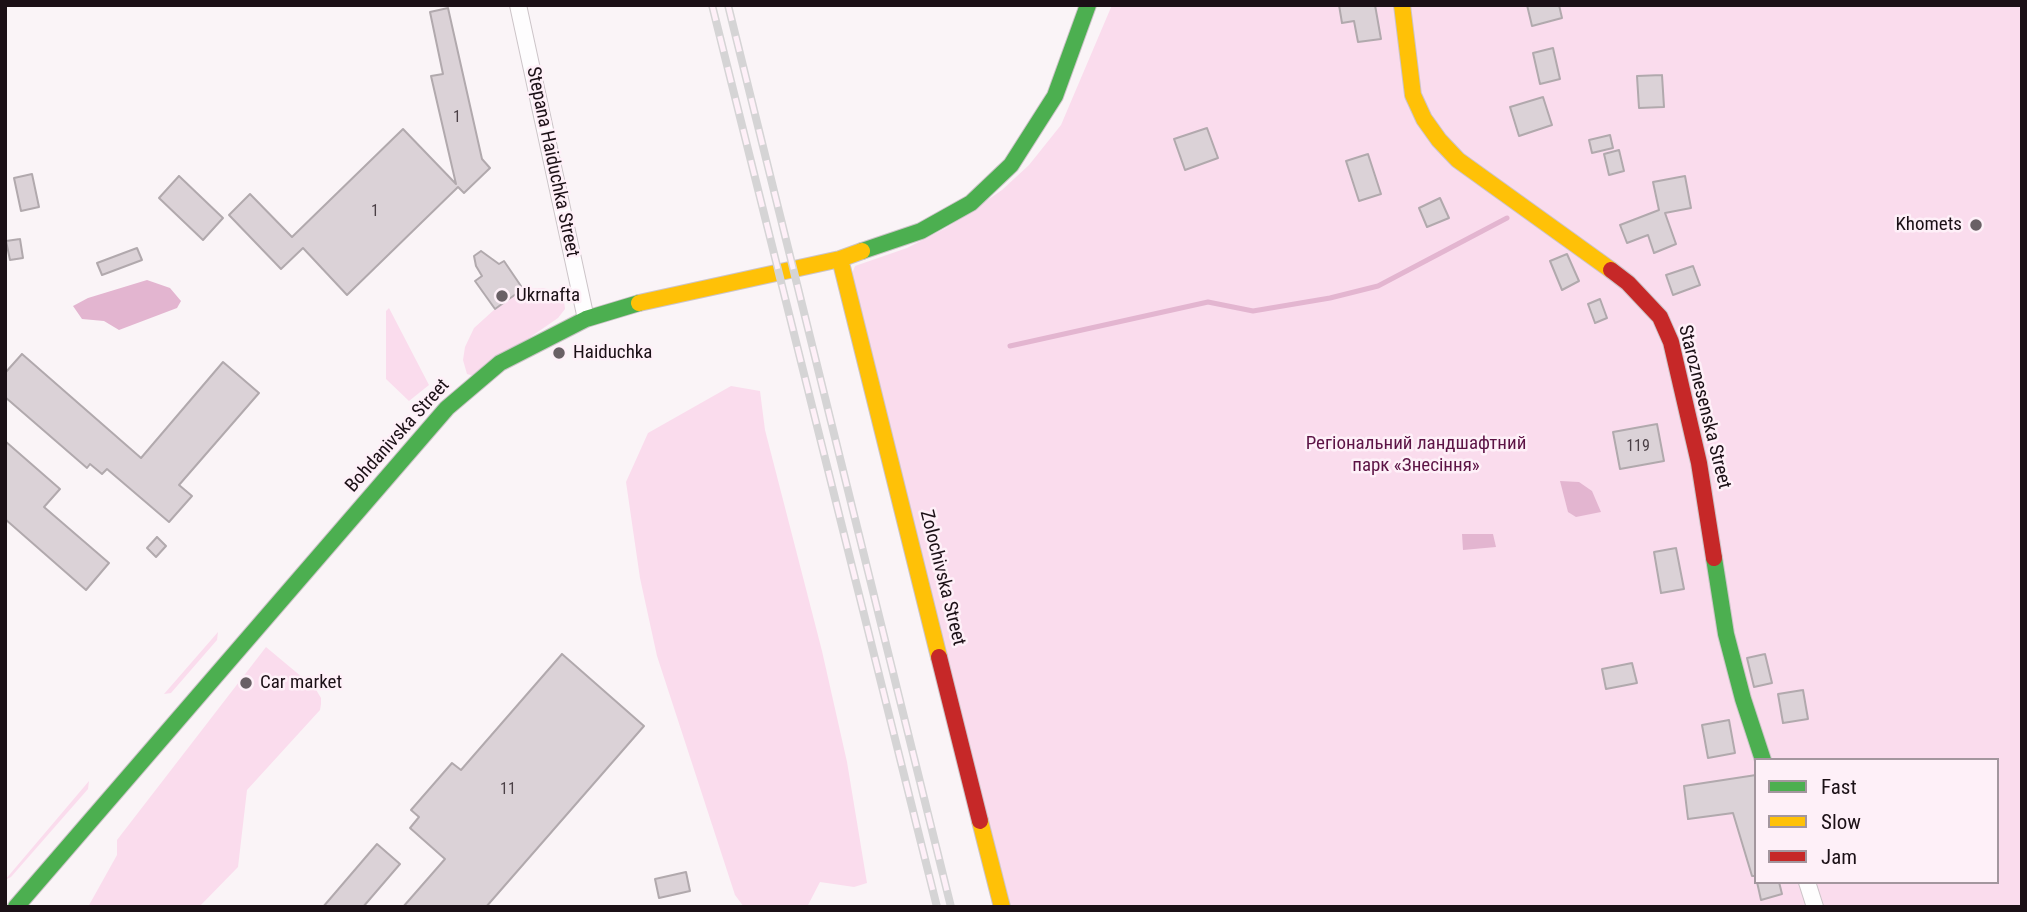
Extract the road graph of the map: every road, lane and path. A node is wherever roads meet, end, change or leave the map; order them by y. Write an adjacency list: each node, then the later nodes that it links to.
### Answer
1 (518, 5): 5 (street, Stepana Haiduchka Street)
2 (1088, 5): 4 (street, Bohdanivska Street)
3 (1402, 5): 6 (street, Staroznesenska Street)
4 (841, 259): 5 (street, Bohdanivska Street); 9 (street, Zolochivska Street)
5 (586, 319): 8 (street, Bohdanivska Street)
6 (1762, 758)
7 (1808, 884): 10 (street)
8 (16, 907)
9 (1002, 907)
10 (1815, 907)

